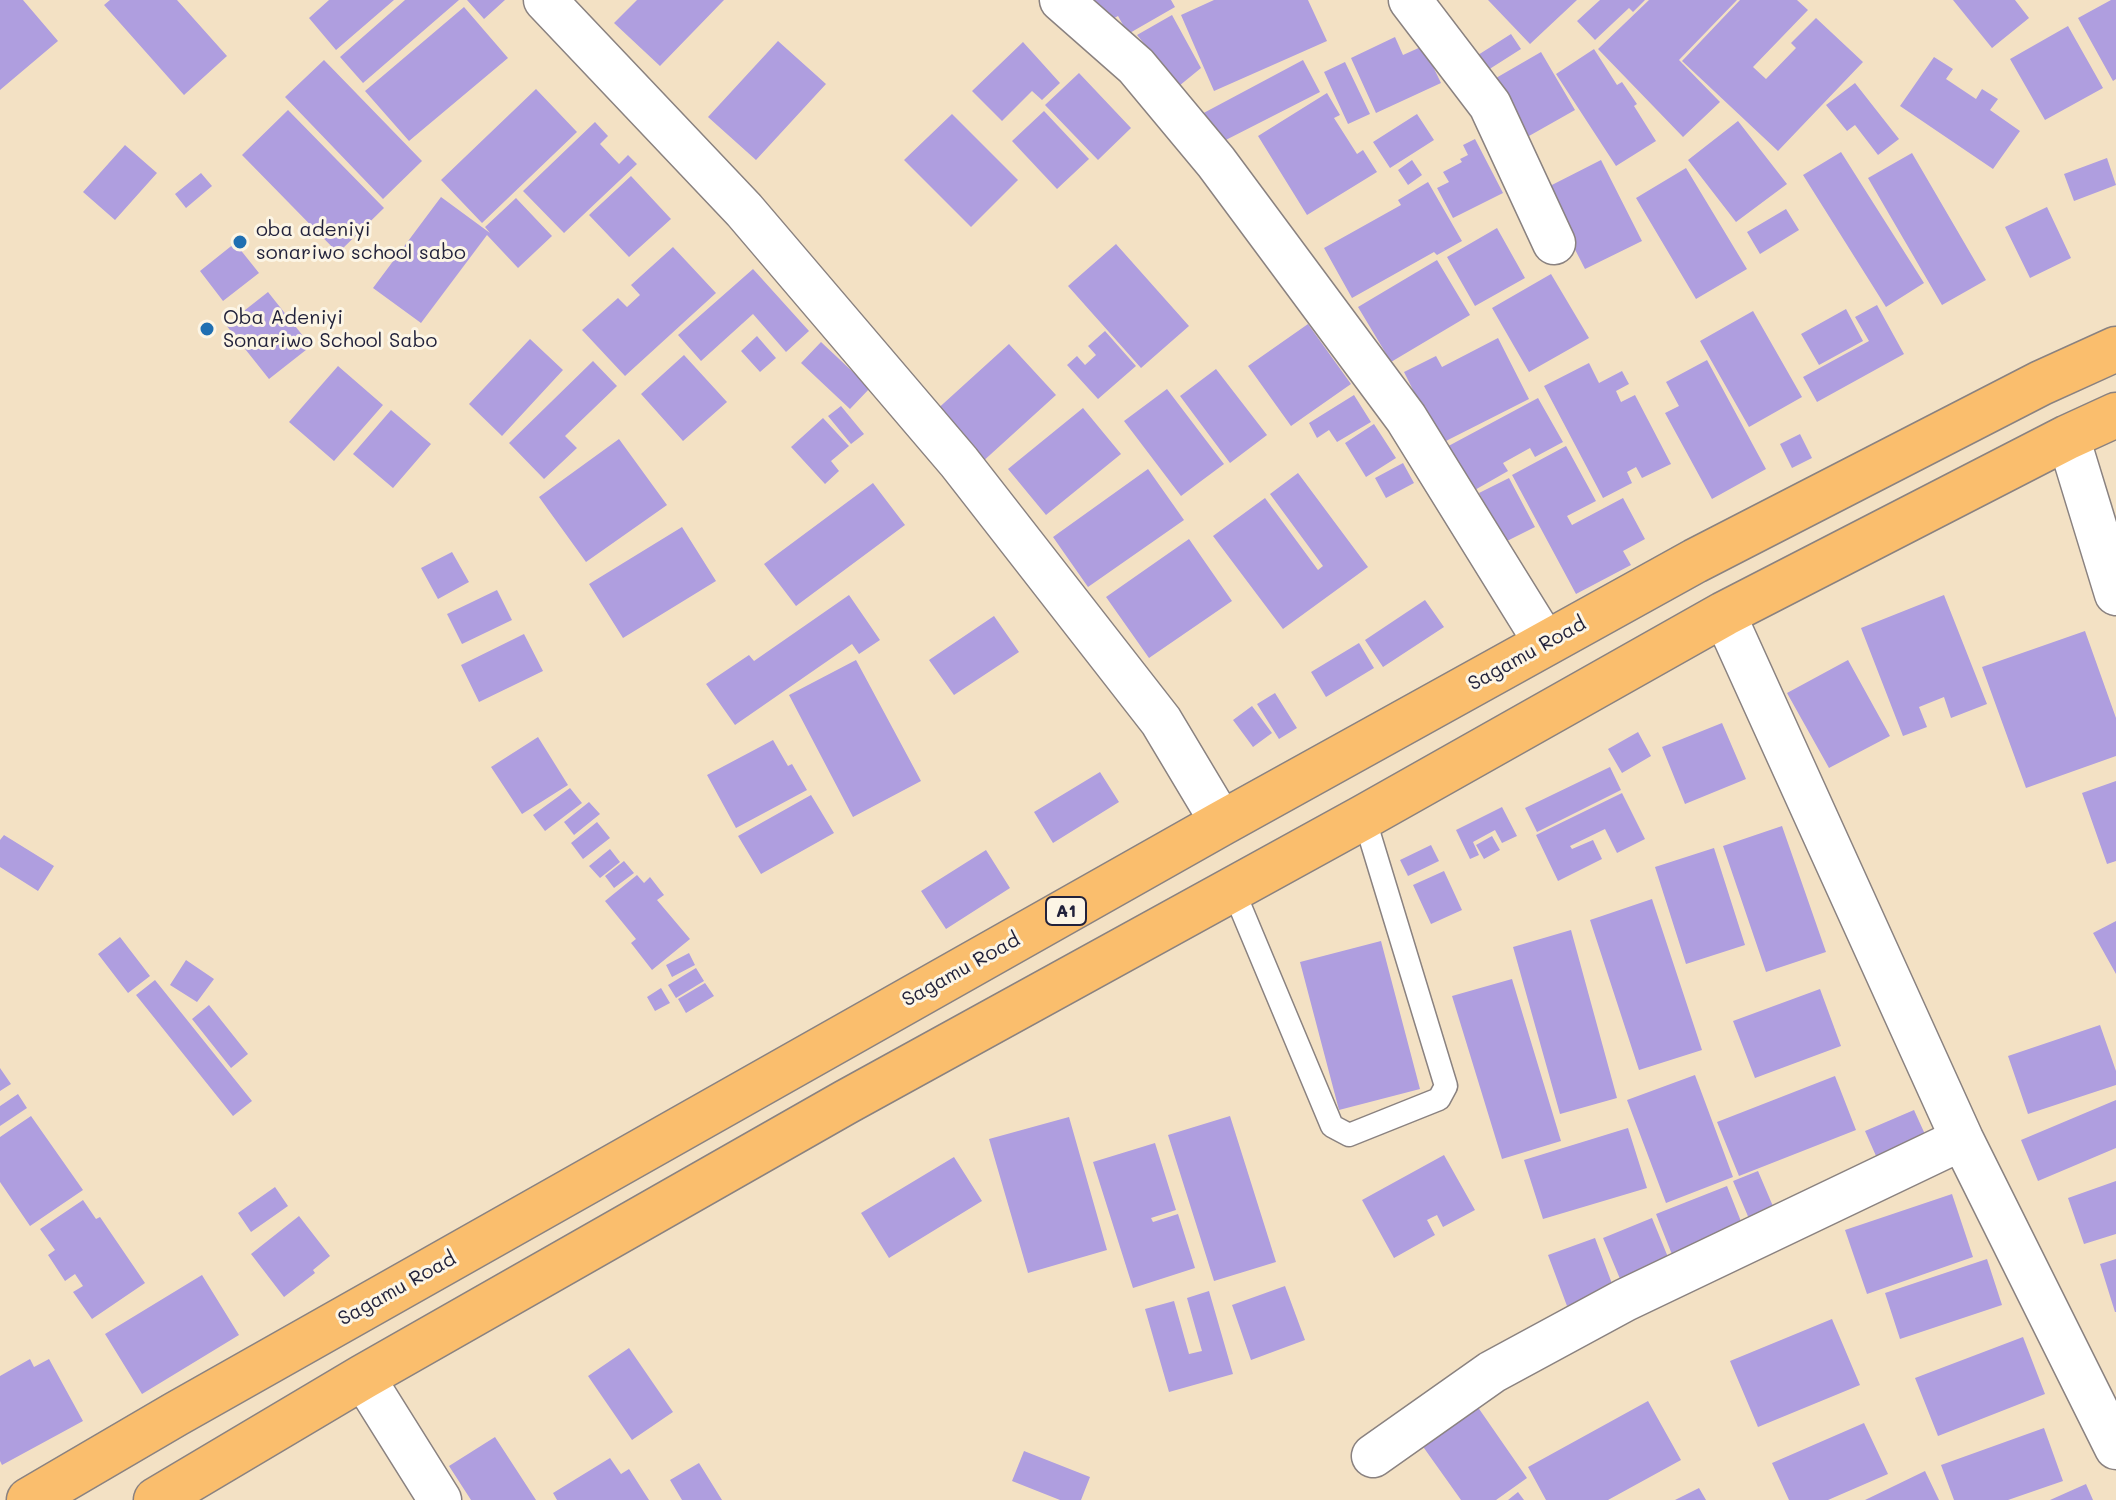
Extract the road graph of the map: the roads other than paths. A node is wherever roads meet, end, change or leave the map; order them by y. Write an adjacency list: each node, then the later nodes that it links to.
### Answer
1 (545, 0): 12 (street)
2 (1061, 0): 10 (street)
3 (1410, 0): 4 (street)
4 (1554, 243)
5 (2116, 349): 10 (highway, Sagamu Road / A1)
6 (2116, 415): 7 (highway)
7 (2068, 437): 8 (street); 9 (highway)
8 (2116, 594)
9 (1724, 614): 11 (highway); 14 (street)
10 (1546, 644): 12 (highway, Sagamu Road / A1)
11 (1364, 817): 13 (highway); 13 (lane)
12 (1222, 823): 16 (highway, Sagamu Road / A1)
13 (1232, 887): 15 (highway)
14 (1962, 1139): 17 (street); 18 (street)
15 (363, 1377): 19 (highway); 22 (street)
16 (176, 1414): 19 (highway); 20 (highway, Sagamu Road / A1)
17 (2116, 1448)
18 (1373, 1456)
19 (211, 1468): 21 (highway)
20 (29, 1500)
21 (156, 1500)
22 (440, 1500)

